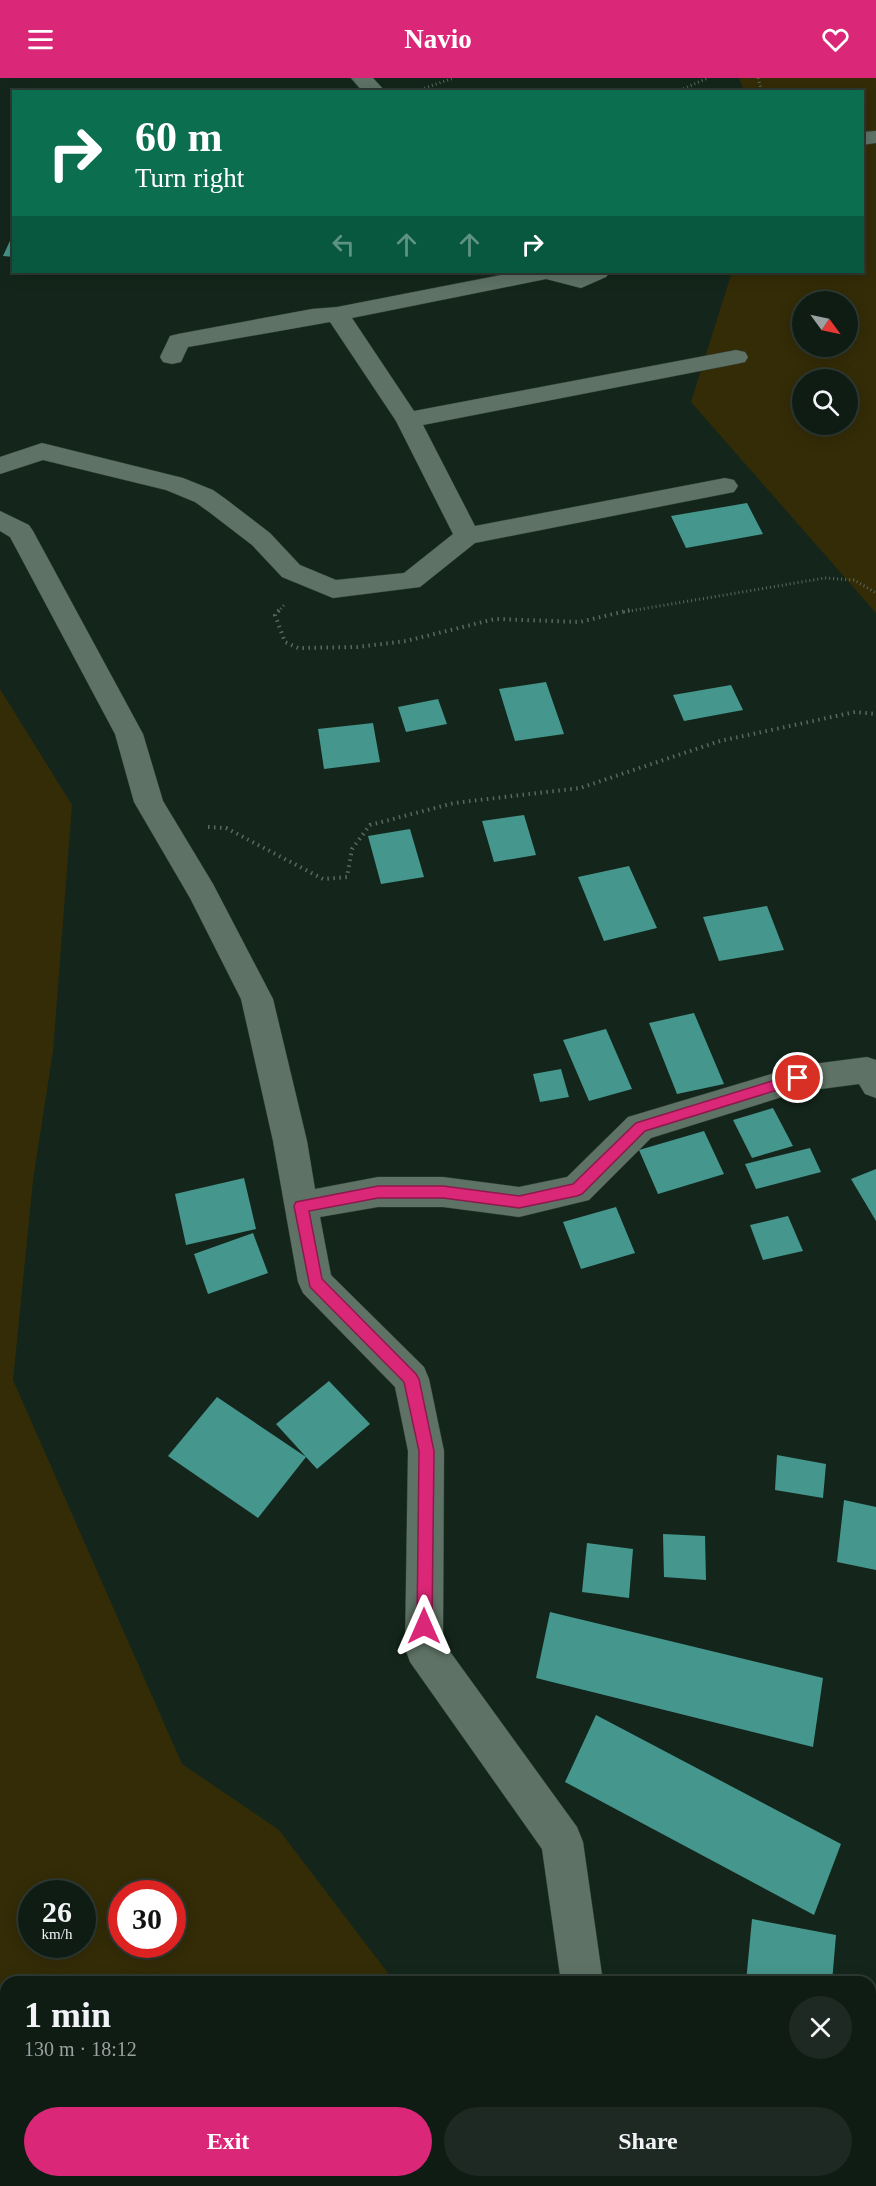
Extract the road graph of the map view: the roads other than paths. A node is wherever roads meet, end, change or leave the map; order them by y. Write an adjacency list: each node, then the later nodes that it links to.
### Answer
1 (361, 78): 2 (street)
2 (374, 90)
3 (540, 273): 6 (street)
4 (549, 273): 5 (street)
5 (596, 273)
6 (337, 314): 7 (street); 9 (street)
7 (172, 357)
8 (736, 357): 9 (street)
9 (408, 420): 13 (street)
10 (0, 466): 13 (street)
11 (725, 486): 13 (street)
12 (0, 520): 15 (street)
13 (467, 536)
14 (876, 1084): 15 (street)
15 (301, 1206): 16 (street)
16 (581, 1976)

